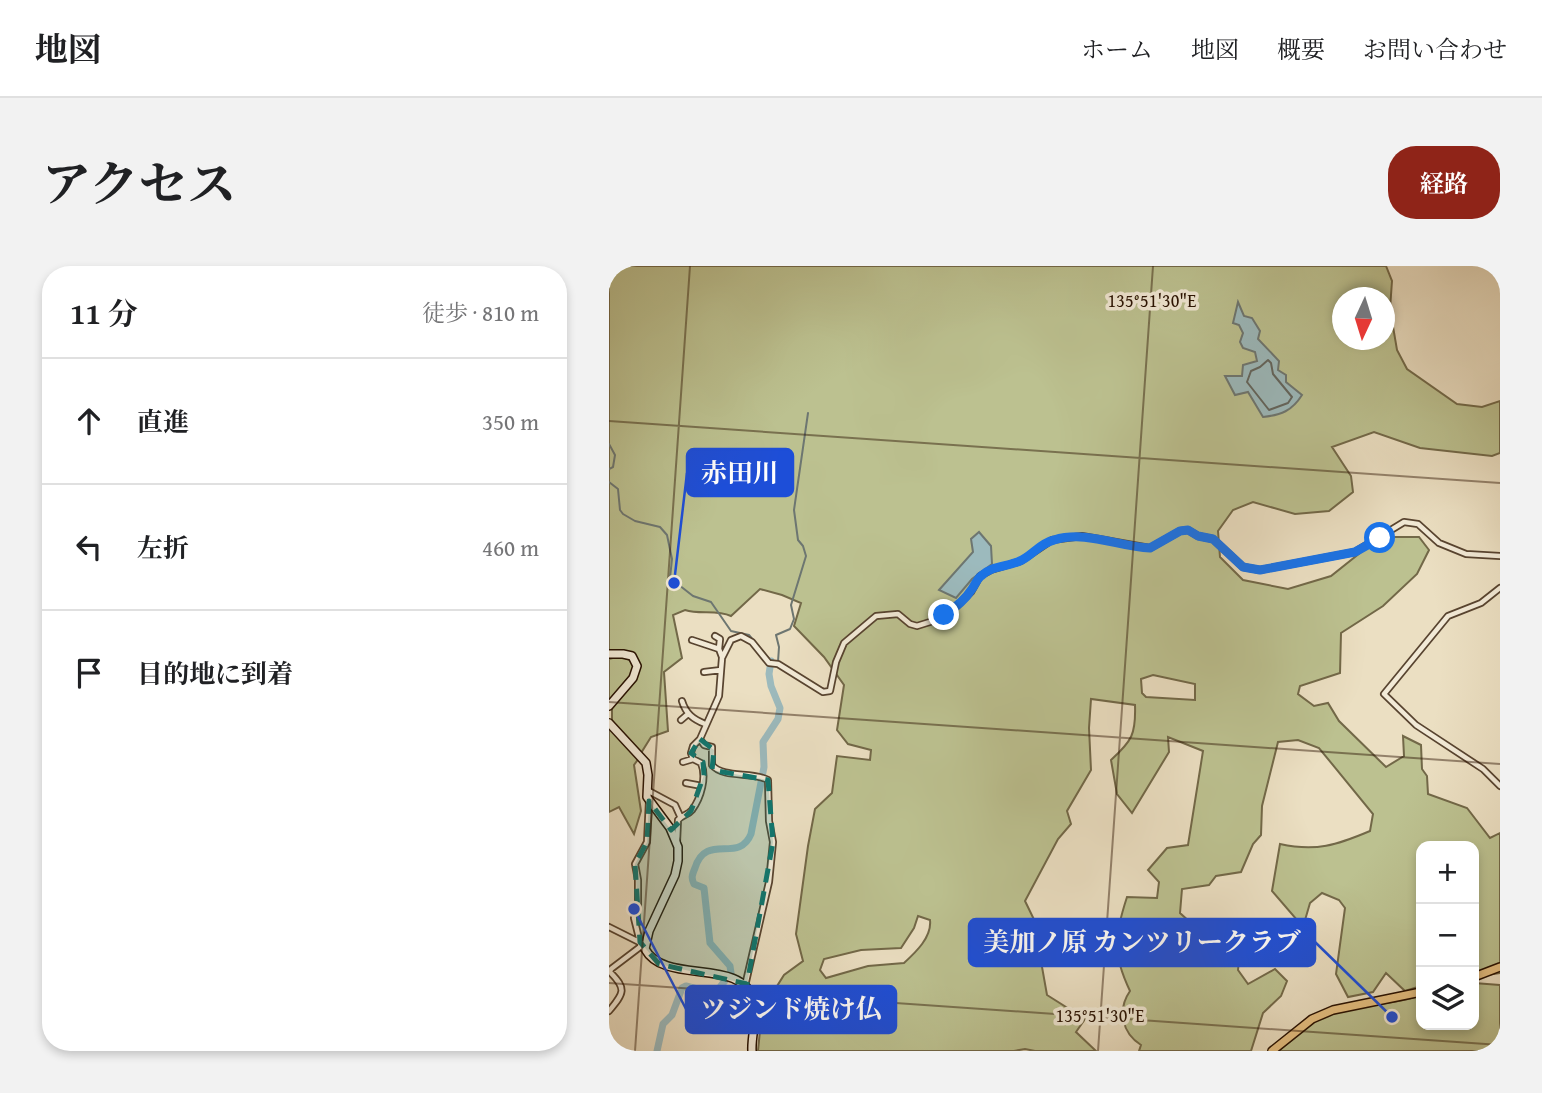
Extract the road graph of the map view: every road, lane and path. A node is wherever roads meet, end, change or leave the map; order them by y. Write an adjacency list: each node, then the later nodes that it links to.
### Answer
1 (1500, 556): 7 (street)
2 (1500, 588): 21 (street)
3 (715, 636): 5 (street)
4 (692, 640): 5 (street)
5 (719, 649): 7 (street)
6 (609, 654): 11 (main road)
7 (722, 658): 8 (street)
8 (721, 670): 9 (street); 15 (street)
9 (704, 672)
10 (682, 701): 12 (street)
11 (609, 706)
12 (688, 714): 13 (street); 15 (street)
13 (681, 720)
14 (609, 723): 22 (main road)
15 (705, 724): 16 (street)
16 (700, 738): 17 (street); 30 (street)
17 (693, 760): 18 (street); 20 (street)
18 (683, 762)
19 (686, 783): 20 (street)
20 (702, 786): 24 (street)
21 (1500, 786)
22 (646, 789): 23 (main road); 24 (street)
23 (649, 801): 25 (main road); 27 (street)
24 (680, 816): 25 (street)
25 (677, 843): 27 (main road)
26 (609, 927): 27 (street)
27 (642, 943): 30 (main road); 32 (street)
28 (1500, 967): 29 (main road)
29 (1479, 975)
30 (745, 986): 33 (main road)
31 (1416, 993): 34 (main road)
32 (609, 1011)
33 (752, 1051)
34 (1272, 1051)

